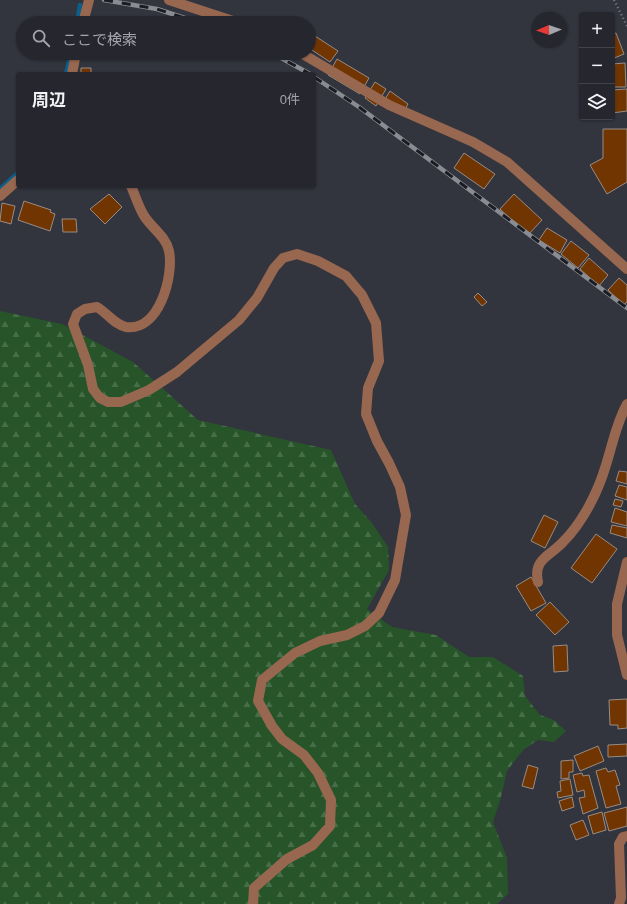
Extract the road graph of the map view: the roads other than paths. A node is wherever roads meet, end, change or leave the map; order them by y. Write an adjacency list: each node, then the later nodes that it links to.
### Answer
1 (88, 0): 3 (street)
2 (169, 0): 4 (street)
3 (85, 16)
4 (218, 16)
5 (75, 60): 7 (street)
6 (313, 60): 11 (street)
7 (72, 72)
8 (16, 182): 10 (street)
9 (132, 188): 17 (street)
10 (0, 196)
11 (627, 269)
12 (627, 404): 14 (street)
13 (627, 562): 15 (street)
14 (538, 582)
15 (627, 675)
16 (627, 836): 18 (street)
17 (253, 904)
18 (619, 904)

